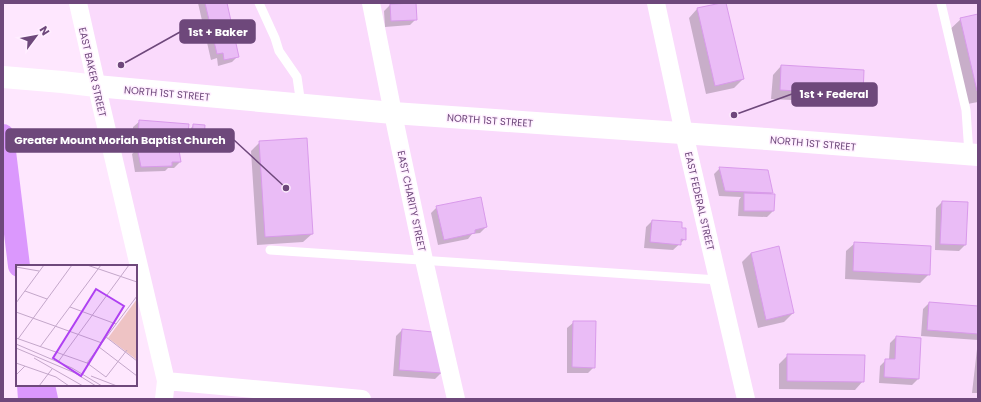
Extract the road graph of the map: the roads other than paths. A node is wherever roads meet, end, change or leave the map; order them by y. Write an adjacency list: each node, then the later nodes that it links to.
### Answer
1 (78, 3): 7 (street, EAST BAKER STREET)
2 (259, 3): 8 (lane)
3 (371, 3): 9 (street, EAST CHARITY STREET)
4 (656, 3): 10 (street, EAST FEDERAL STREET)
5 (941, 3): 12 (lane)
6 (3, 77): 7 (street, NORTH 1ST STREET)
7 (96, 86): 8 (street, NORTH 1ST STREET); 16 (street, EAST BAKER STREET)
8 (301, 105): 9 (street, NORTH 1ST STREET)
9 (393, 113): 10 (street, NORTH 1ST STREET); 14 (street, EAST CHARITY STREET)
10 (684, 133): 12 (street, NORTH 1ST STREET); 18 (street, EAST FEDERAL STREET)
11 (3, 135): 15 (highway)
12 (974, 155)
13 (270, 250): 14 (lane)
14 (424, 260): 18 (lane); 25 (street, EAST CHARITY STREET)
15 (19, 265)
16 (137, 265)
17 (137, 267): 21 (street, EAST BAKER STREET)
18 (718, 280): 26 (street, EAST FEDERAL STREET)
19 (28, 386): 22 (highway)
20 (44, 386): 23 (highway)
21 (165, 390): 24 (street)
22 (29, 399)
23 (47, 399)
24 (362, 399)
25 (456, 399)
26 (746, 399)

